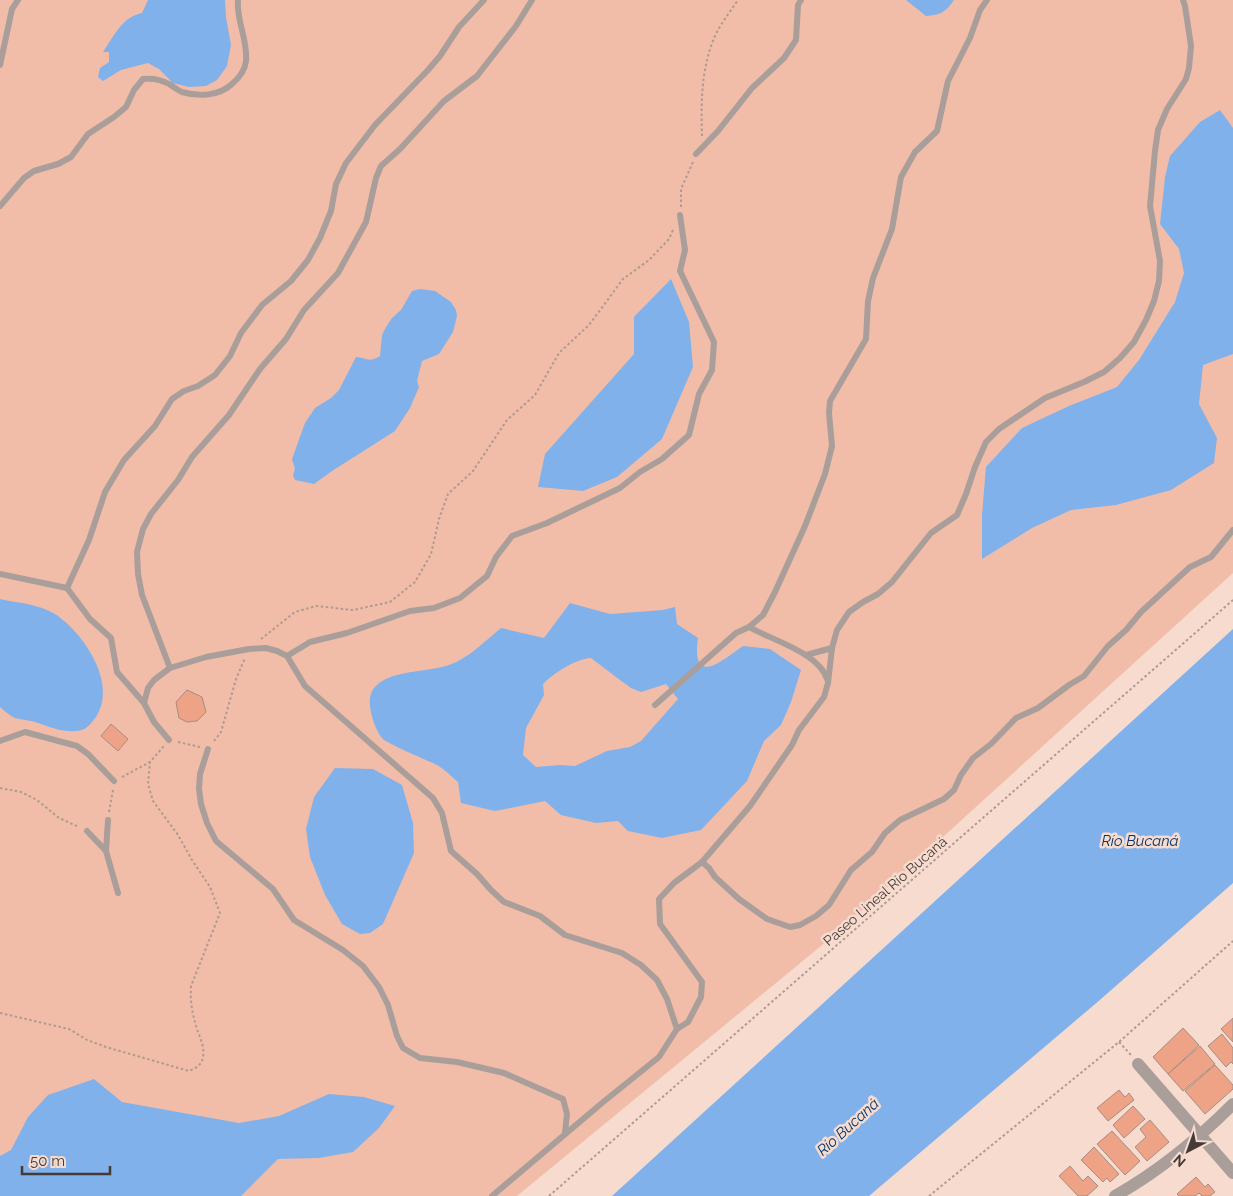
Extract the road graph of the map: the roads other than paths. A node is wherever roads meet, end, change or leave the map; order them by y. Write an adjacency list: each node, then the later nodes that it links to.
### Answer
1 (18, 0): 8 (lane)
2 (238, 0): 10 (lane)
3 (484, 0): 14 (lane)
4 (532, 0): 19 (lane)
5 (801, 0): 9 (lane)
6 (986, 0): 15 (lane)
7 (1183, 0): 16 (lane)
8 (0, 65)
9 (696, 154)
10 (0, 206)
11 (680, 215): 18 (lane)
12 (1233, 530): 30 (lane)
13 (0, 574): 14 (lane)
14 (67, 588): 21 (lane)
15 (749, 628): 17 (lane); 22 (lane)
16 (832, 648): 17 (lane); 20 (lane)
17 (806, 655): 20 (lane)
18 (287, 656): 19 (lane); 32 (lane)
19 (170, 668): 21 (lane)
20 (828, 683): 30 (lane)
21 (144, 703): 23 (lane)
22 (655, 705)
23 (170, 740)
24 (0, 742): 26 (lane)
25 (208, 749): 35 (lane)
26 (114, 781)
27 (108, 820): 29 (lane)
28 (87, 831): 29 (lane)
29 (106, 851): 31 (lane)
30 (702, 862): 32 (lane)
31 (118, 893)
32 (677, 1029): 35 (lane)
33 (1138, 1064): 36 (street)
34 (1233, 1104): 36 (street)
35 (565, 1133): 38 (lane)
36 (1201, 1135): 37 (street); 39 (street)
37 (1233, 1173)
38 (492, 1196)
39 (1115, 1196)

